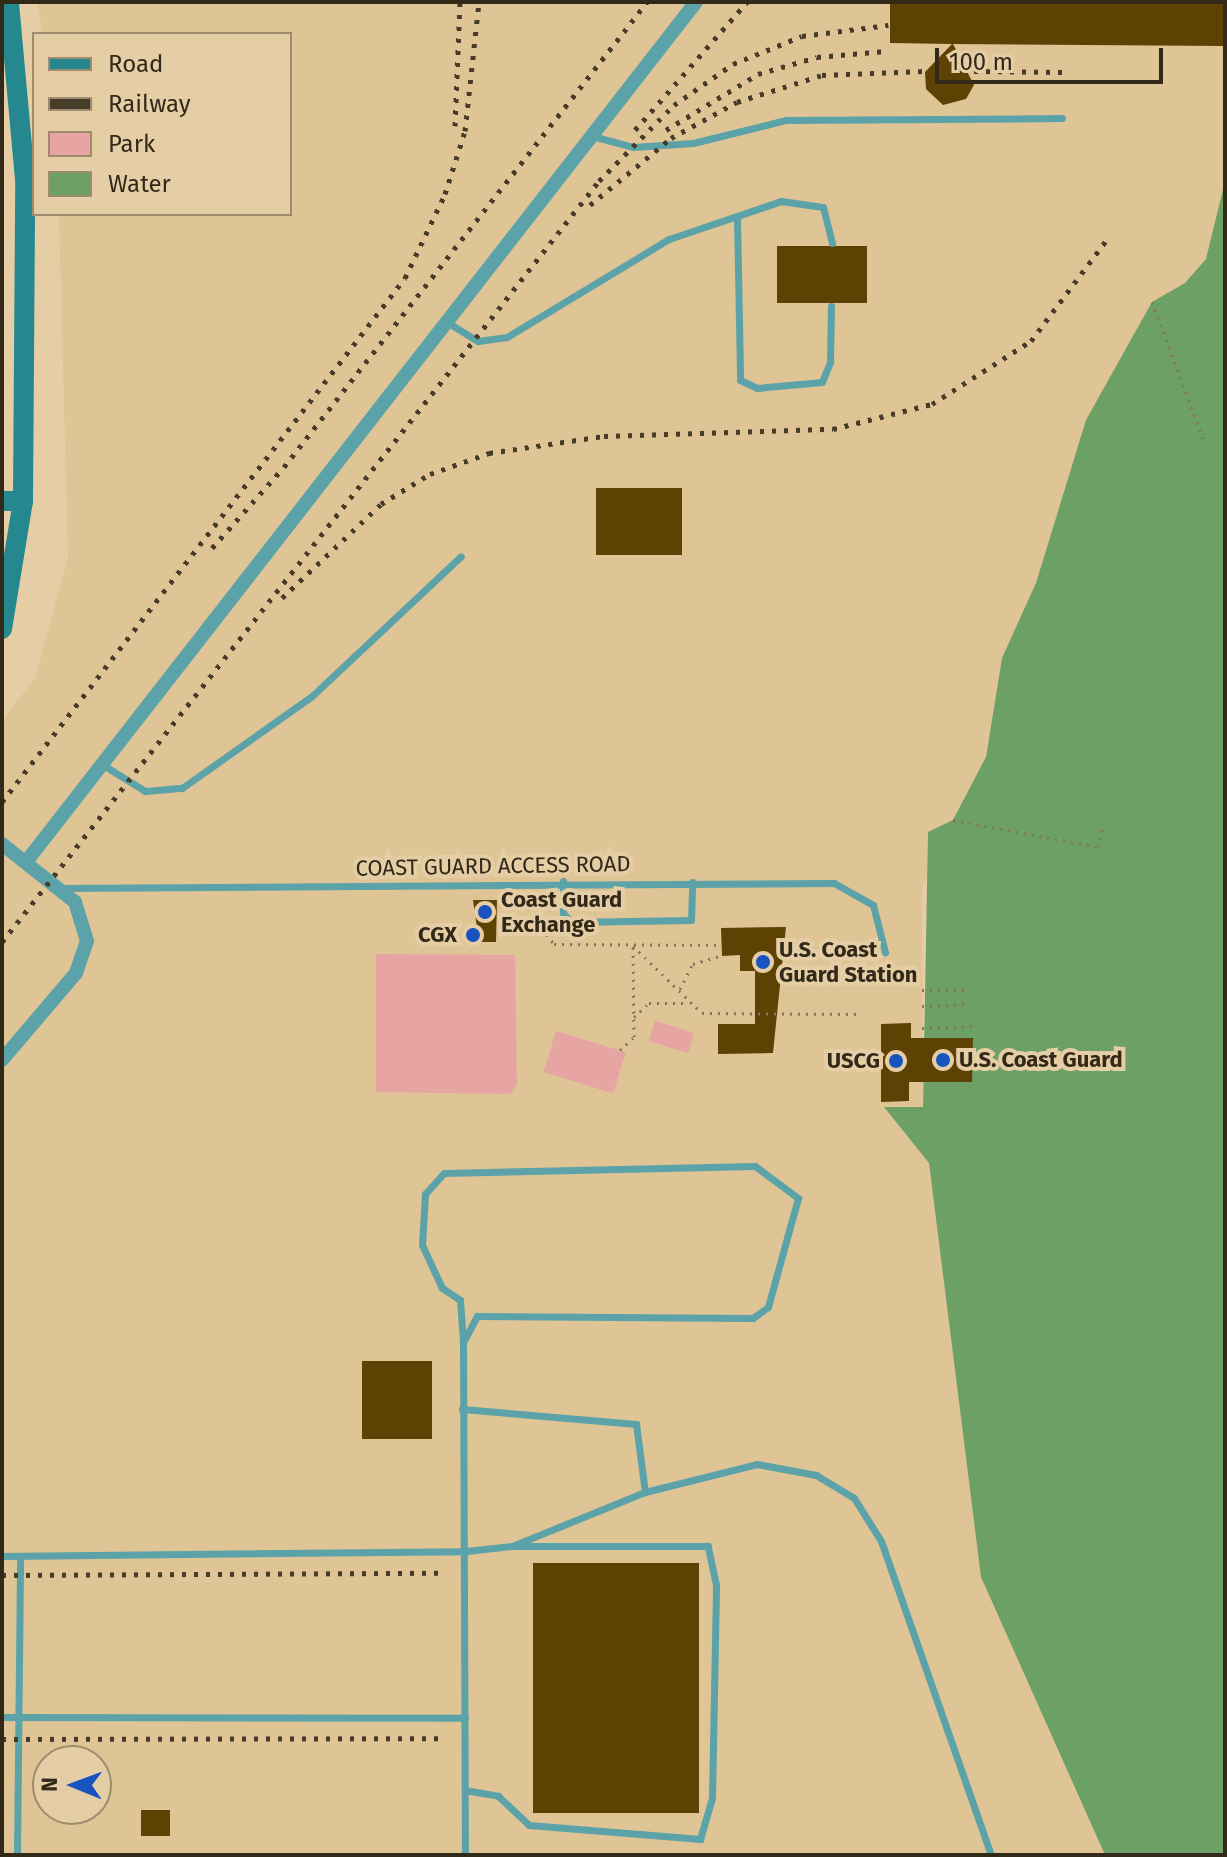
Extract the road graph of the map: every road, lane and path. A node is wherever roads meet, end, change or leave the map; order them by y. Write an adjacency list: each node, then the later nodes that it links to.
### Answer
1 (696, 2): 5 (street)
2 (7, 14): 3 (main road)
3 (9, 71): 13 (main road)
4 (1062, 118): 5 (lane)
5 (592, 136): 10 (street)
6 (737, 217): 7 (lane); 9 (lane); 10 (lane)
7 (832, 243)
8 (1152, 302): 11 (path)
9 (831, 306)
10 (447, 322): 16 (street)
11 (1204, 441)
12 (2, 501): 13 (main road)
13 (23, 501): 15 (main road)
14 (461, 556): 16 (lane)
15 (2, 629)
16 (101, 764): 20 (street)
17 (953, 820): 18 (path)
18 (1104, 823)
19 (2, 844): 20 (street)
20 (26, 862): 23 (street)
21 (563, 881): 22 (lane, COAST GUARD ACCESS ROAD); 22 (lane); 23 (lane, COAST GUARD ACCESS ROAD)
22 (692, 882): 27 (lane, COAST GUARD ACCESS ROAD)
23 (58, 889): 40 (street)
24 (504, 894): 26 (path)
25 (722, 945): 26 (path)
26 (633, 946): 29 (path); 36 (path)
27 (885, 952)
28 (722, 955): 29 (path)
29 (680, 989): 32 (path)
30 (922, 990): 31 (path)
31 (968, 990)
32 (687, 1003): 35 (path); 36 (path)
33 (969, 1004): 34 (path)
34 (922, 1006)
35 (860, 1014)
36 (633, 1018): 39 (path)
37 (976, 1026): 38 (path)
38 (922, 1028)
39 (620, 1050)
40 (2, 1060)
41 (463, 1342): 41 (lane); 42 (lane)
42 (462, 1409): 43 (lane); 45 (lane)
43 (645, 1492): 44 (lane); 54 (lane)
44 (512, 1546): 45 (lane); 51 (lane)
45 (466, 1551): 47 (lane); 50 (lane)
46 (2, 1556): 47 (lane)
47 (20, 1556): 49 (lane)
48 (2, 1717): 49 (lane)
49 (19, 1717): 50 (lane); 52 (lane)
50 (465, 1718): 51 (lane)
51 (465, 1790): 53 (lane)
52 (17, 1855)
53 (465, 1855)
54 (991, 1855)

